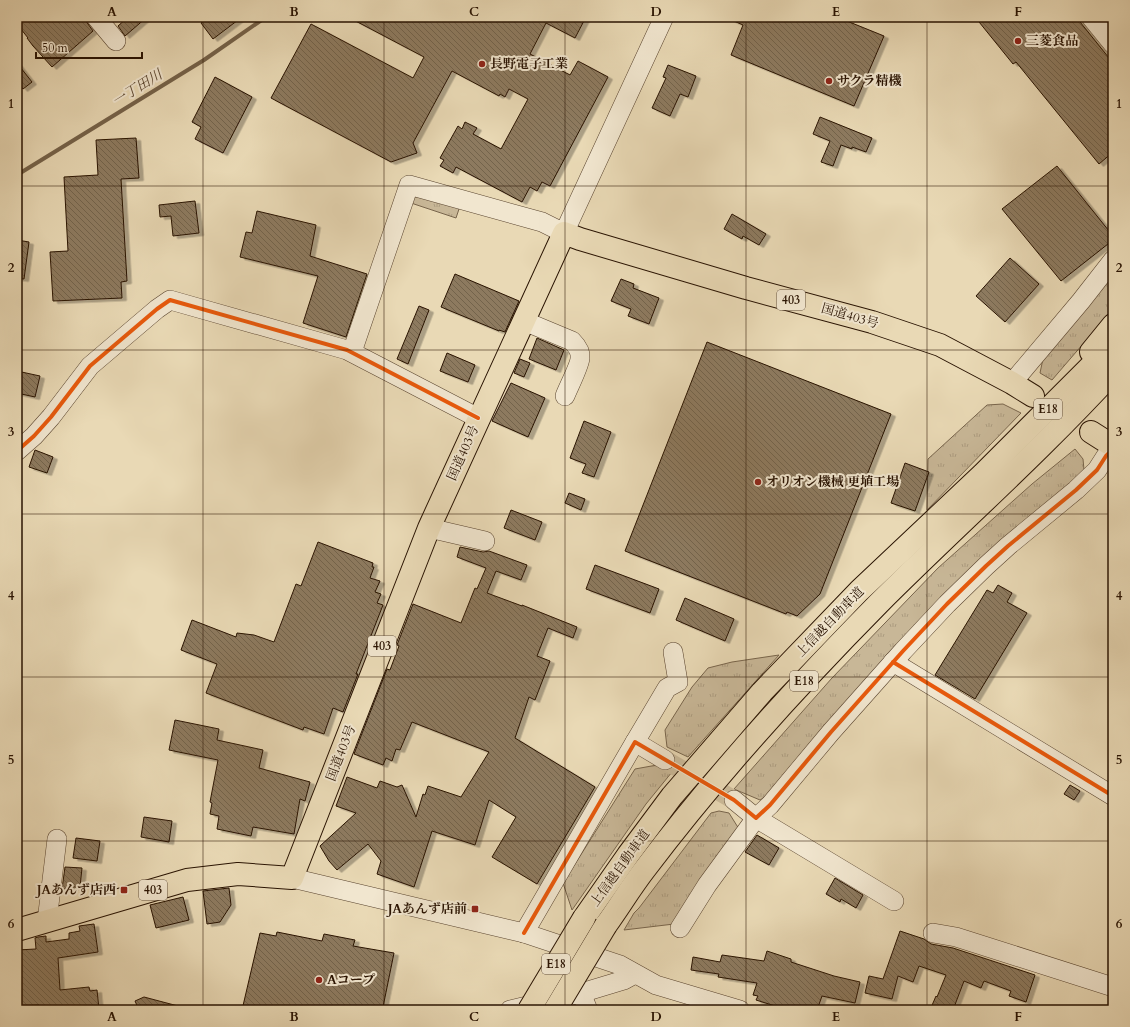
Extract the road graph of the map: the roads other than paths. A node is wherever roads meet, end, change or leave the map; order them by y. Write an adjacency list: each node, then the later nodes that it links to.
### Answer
1 (96, 17): 4 (street)
2 (664, 17): 6 (street)
3 (1091, 17): 5 (street)
4 (116, 41)
5 (1113, 44)
6 (564, 233): 8 (highway, 国道403号 / 403); 11 (street); 14 (highway, 国道403号 / 403)
7 (1113, 260): 14 (street)
8 (524, 321): 15 (street); 17 (highway, 国道403号 / 403)
9 (1113, 324): 23 (highway)
10 (1113, 344): 23 (highway, 上信越自動車道 / E18)
11 (352, 352): 17 (street); 21 (street)
12 (1113, 372): 22 (highway, 上信越自動車道 / E18)
13 (1113, 380): 22 (highway)
14 (1012, 383): 16 (highway, 国道403号 / 403)
15 (565, 396)
16 (1033, 396)
17 (478, 418): 24 (highway, 国道403号 / 403)
18 (1091, 432): 19 (highway)
19 (1113, 446)
20 (1113, 449): 27 (street)
21 (17, 451)
22 (1028, 460): 46 (highway, 上信越自動車道 / E18, bridge)
23 (983, 474): 45 (highway, 上信越自動車道 / E18, bridge)
24 (429, 528): 25 (street); 34 (highway, 国道403号 / 403)
25 (485, 541)
26 (673, 652): 28 (street)
27 (893, 662): 30 (street); 32 (street)
28 (635, 742): 29 (street); 39 (street)
29 (665, 760)
30 (1113, 796)
31 (734, 800): 32 (street)
32 (756, 818): 35 (street); 37 (street)
33 (57, 839): 36 (street)
34 (292, 878): 36 (highway, 403); 39 (street)
35 (894, 901)
36 (47, 922): 38 (highway, 403)
37 (680, 928)
38 (17, 930)
39 (524, 933): 41 (street)
40 (933, 933): 42 (street)
41 (635, 974): 43 (street); 47 (street)
42 (1113, 988)
43 (584, 1001): 44 (street)
44 (510, 1010)
45 (529, 1010)
46 (555, 1010)
47 (740, 1010)

